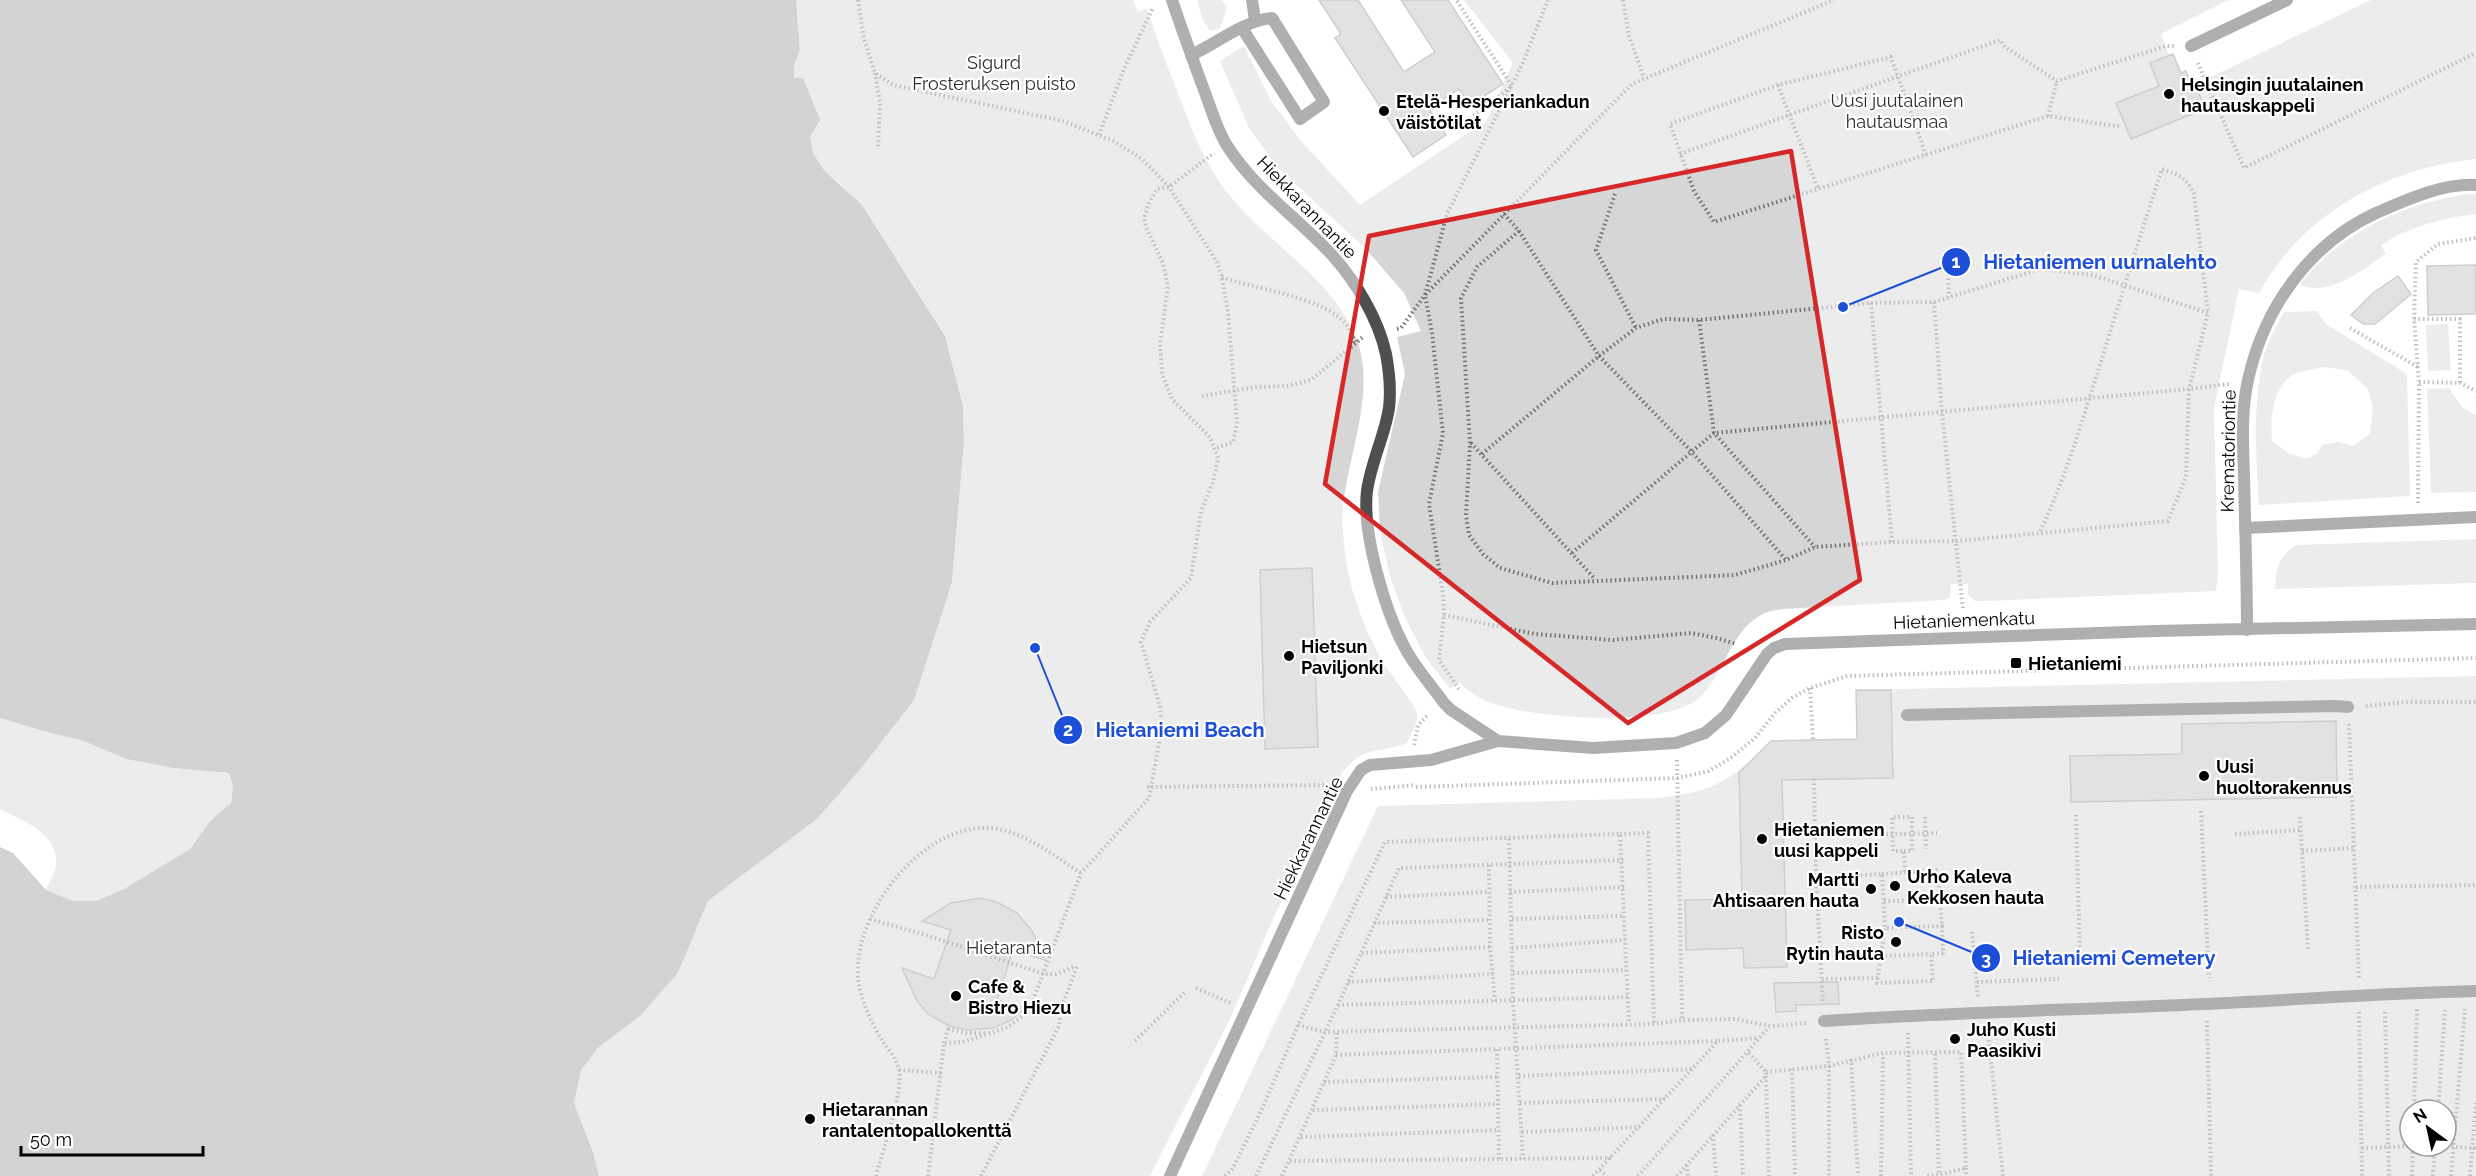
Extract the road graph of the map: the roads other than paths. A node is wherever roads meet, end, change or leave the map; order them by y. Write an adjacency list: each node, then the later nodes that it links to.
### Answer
1 (1172, 0): 7 (street, Hiekkarannantie)
2 (1252, 0): 4 (street)
3 (2287, 0): 6 (street)
4 (1255, 20): 5 (street); 5 (street)
5 (1242, 28): 7 (street)
6 (2191, 46)
7 (1191, 55): 15 (street, Hiekkarannantie)
8 (2476, 185): 10 (street, Krematoriontie)
9 (2476, 517): 10 (street)
10 (2245, 528): 12 (street, Krematoriontie)
11 (2476, 624): 12 (street, Hietaniemenkatu)
12 (2247, 630): 15 (street, Hietaniemenkatu)
13 (2348, 707): 14 (street)
14 (1907, 715)
15 (1498, 741): 18 (street, Hiekkarannantie)
16 (2471, 991): 17 (street)
17 (1824, 1022)
18 (1170, 1176)

